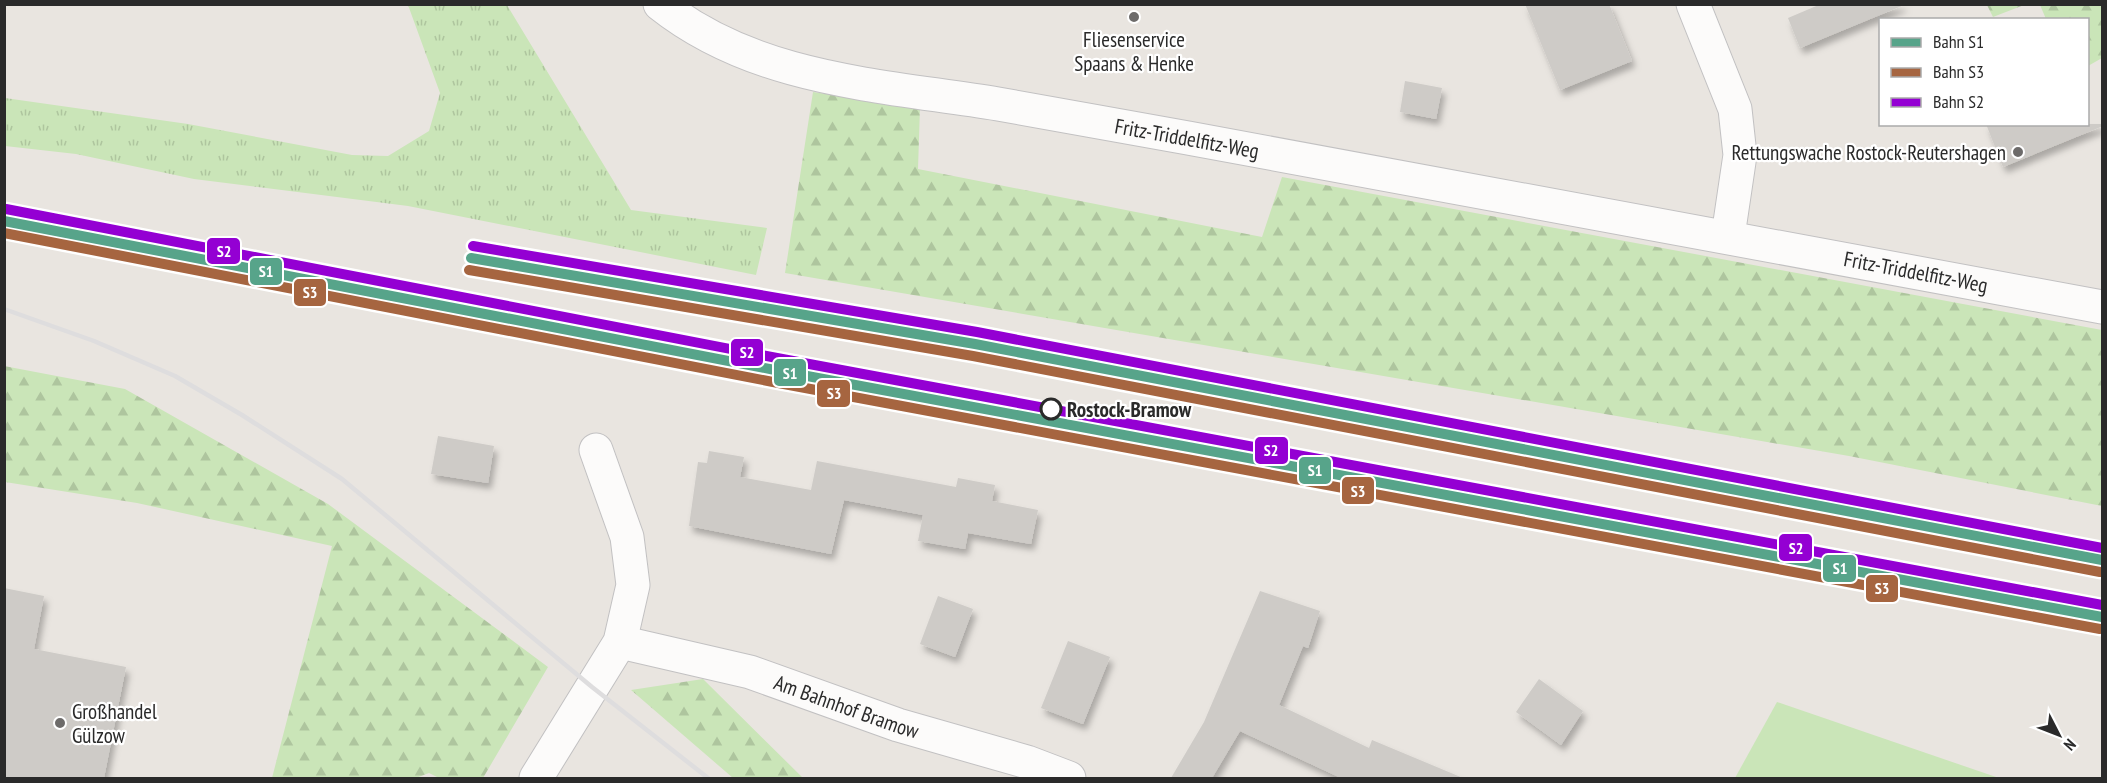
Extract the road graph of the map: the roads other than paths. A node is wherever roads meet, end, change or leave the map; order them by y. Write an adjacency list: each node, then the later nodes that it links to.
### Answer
1 (660, 4): 3 (street, Fritz-Triddelfitz-Weg)
2 (1693, 4): 3 (street)
3 (1728, 236): 4 (street, Fritz-Triddelfitz-Weg)
4 (2103, 307)
5 (596, 450): 6 (street)
6 (620, 642): 7 (street); 8 (street, Am Bahnhof Bramow)
7 (536, 778)
8 (1069, 778)

